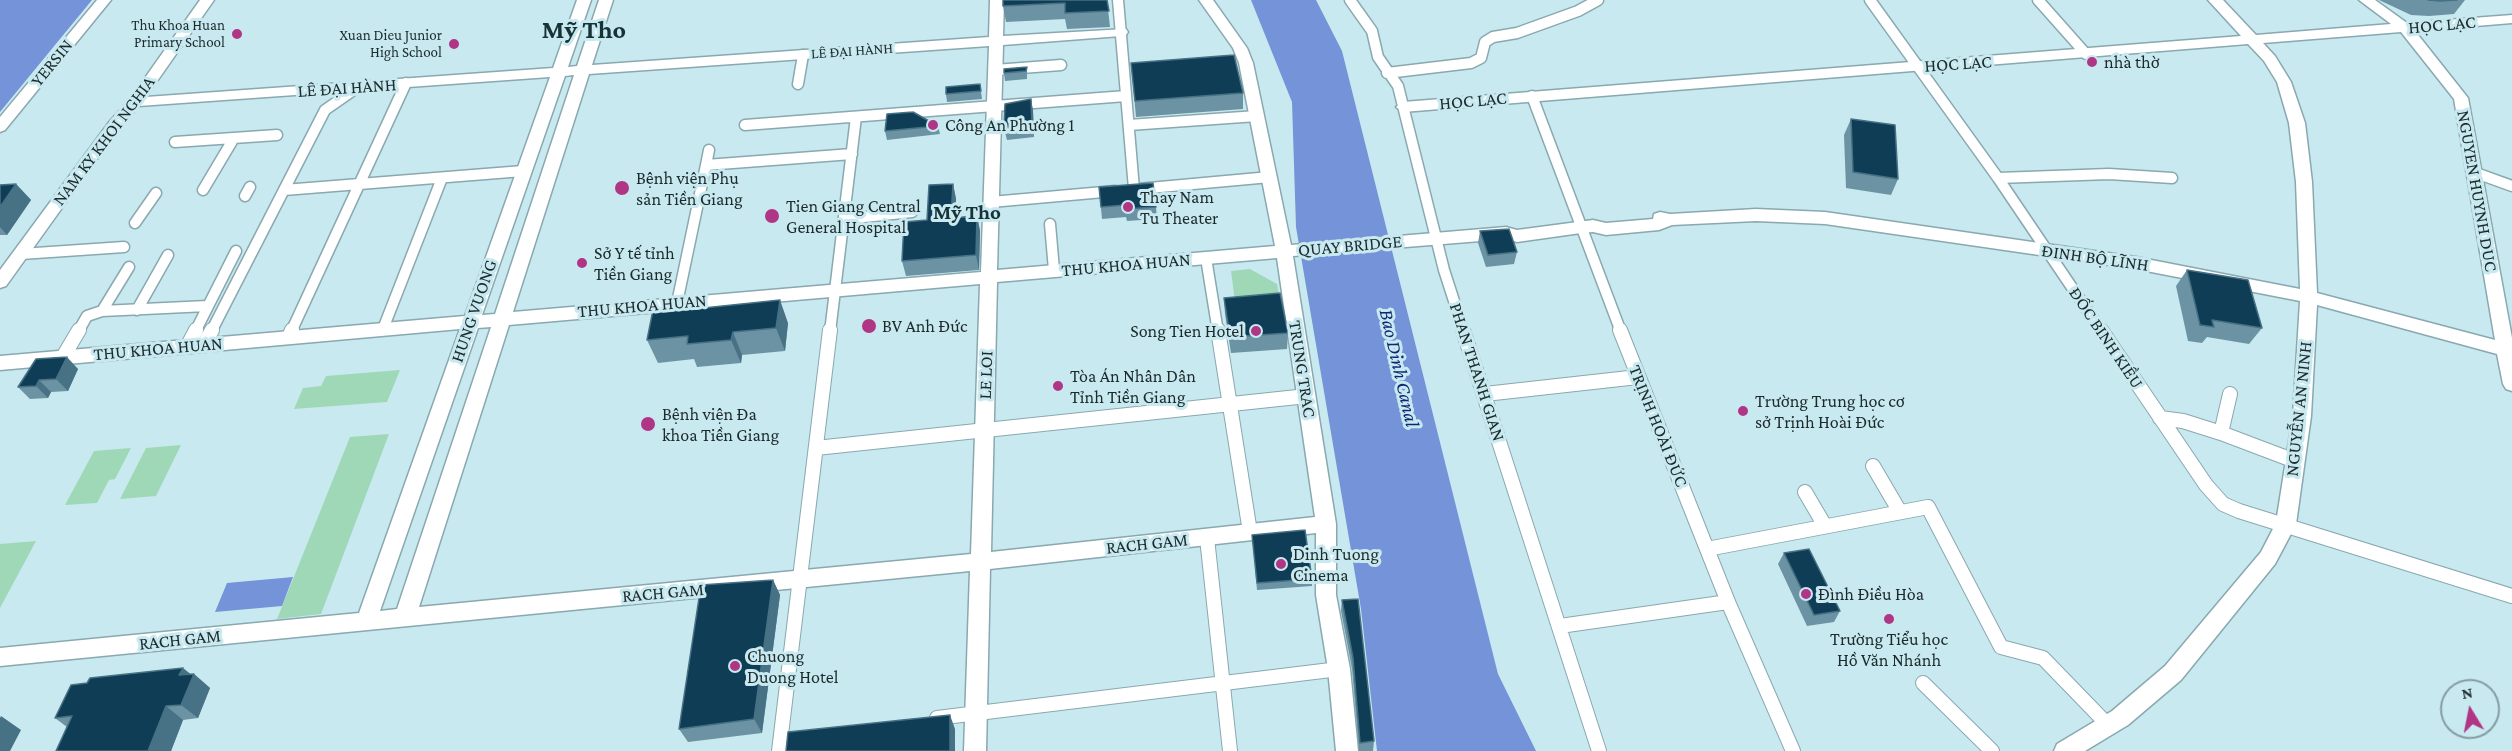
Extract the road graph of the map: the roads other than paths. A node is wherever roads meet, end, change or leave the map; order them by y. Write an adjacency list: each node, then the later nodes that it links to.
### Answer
1 (104, 0): 39 (main road, YERSIN)
2 (207, 0): 32 (main road, NAM KY KHOI NGHIA)
3 (584, 0): 25 (main road, HUNG VUONG)
4 (606, 0): 23 (main road, HUNG VUONG)
5 (997, 0): 18 (main road, LE LOI)
6 (1118, 0): 16 (street)
7 (1206, 0): 35 (main road, TRUNG TRAC)
8 (1350, 0): 26 (street, PHAN THANH GIAN)
9 (1598, 0): 26 (street)
10 (1870, 0): 22 (street, ĐỐC BINH KIỀU)
11 (2038, 0): 19 (street)
12 (2215, 0): 17 (main road, NGUYỄN AN NINH)
13 (2366, 0): 15 (main road, NGUYEN HUYNH DUC)
14 (2512, 19): 15 (main road, HỌC LẠC)
15 (2405, 28): 17 (main road, HỌC LẠC); 47 (main road, NGUYEN HUYNH DUC)
16 (1121, 32): 18 (main road, LÊ ĐẠI HÀNH); 30 (street)
17 (2253, 41): 19 (main road, HỌC LẠC); 80 (main road, NGUYỄN AN NINH)
18 (996, 42): 20 (main road, LÊ ĐẠI HÀNH); 24 (main road, LE LOI)
19 (2086, 54): 22 (main road, HỌC LẠC)
20 (803, 55): 23 (main road, LÊ ĐẠI HÀNH); 28 (street)
21 (1061, 65): 24 (street)
22 (1919, 66): 31 (main road, HỌC LẠC); 49 (street, ĐỐC BINH KIỀU)
23 (583, 70): 25 (main road, LÊ ĐẠI HÀNH); 58 (main road, HUNG VUONG)
24 (995, 70): 33 (main road, LE LOI)
25 (558, 72): 27 (main road, LÊ ĐẠI HÀNH); 46 (main road, HUNG VUONG)
26 (1387, 73): 34 (street, PHAN THANH GIAN)
27 (406, 83): 29 (main road, LÊ ĐẠI HÀNH); 52 (street)
28 (798, 84)
29 (358, 87): 32 (main road, LÊ ĐẠI HÀNH); 56 (street)
30 (1126, 96): 33 (street); 38 (street)
31 (1532, 96): 34 (main road, HỌC LẠC); 65 (street, TRỊNH HOÀI ĐỨC)
32 (135, 102): 72 (main road, NAM KY KHOI NGHIA)
33 (994, 106): 36 (street); 60 (main road, LE LOI)
34 (1403, 107): 66 (street, PHAN THANH GIAN)
35 (1257, 116): 38 (street); 48 (main road, TRUNG TRAC)
36 (856, 117): 37 (street); 44 (street)
37 (745, 125)
38 (1129, 125): 54 (street)
39 (0, 127)
40 (277, 135): 41 (street)
41 (234, 138): 42 (street); 55 (street)
42 (175, 142)
43 (709, 150): 45 (street)
44 (852, 154): 45 (street); 62 (street)
45 (706, 165): 81 (street)
46 (523, 171): 50 (street); 59 (main road, HUNG VUONG)
47 (2476, 173): 53 (street); 90 (main road, NGUYEN HUYNH DUC)
48 (1270, 177): 54 (street); 70 (main road, TRUNG TRAC)
49 (1998, 177): 51 (street); 71 (street, ĐỐC BINH KIỀU)
50 (442, 178): 52 (street); 87 (street)
51 (2172, 178)
52 (360, 184): 56 (street); 88 (street)
53 (2512, 186)
54 (1134, 189): 60 (street)
55 (203, 190)
56 (284, 190): 89 (street)
57 (156, 193): 63 (street)
58 (540, 198): 59 (main road); 85 (main road, HUNG VUONG)
59 (512, 201): 86 (main road, HUNG VUONG)
60 (991, 202): 77 (main road, LE LOI)
61 (912, 212): 62 (street)
62 (844, 219): 79 (street)
63 (135, 223)
64 (1050, 224): 76 (street)
65 (1580, 227): 66 (main road, ĐINH BỘ LĨNH); 71 (main road, ĐINH BỘ LĨNH); 93 (street, TRỊNH HOÀI ĐỨC)
66 (1434, 238): 67 (main road, ĐINH BỘ LĨNH); 95 (street, PHAN THANH GIAN)
67 (1416, 240): 70 (main road, QUAY BRIDGE)
68 (124, 247): 72 (street)
69 (236, 251): 82 (street)
70 (1289, 252): 74 (main road, THU KHOA HUAN); 97 (main road, TRUNG TRAC)
71 (2049, 252): 80 (main road, ĐINH BỘ LĨNH); 101 (street, ĐỐC BINH KIỀU)
72 (21, 254): 78 (main road, NAM KY KHOI NGHIA)
73 (168, 255): 83 (street)
74 (1206, 258): 76 (main road, THU KHOA HUAN); 98 (street)
75 (129, 267): 84 (street)
76 (1054, 270): 77 (main road, THU KHOA HUAN)
77 (989, 276): 79 (main road, THU KHOA HUAN); 102 (main road, LE LOI)
78 (0, 282)
79 (836, 290): 81 (main road, THU KHOA HUAN); 104 (street)
80 (2309, 297): 90 (main road, ĐINH BỘ LĨNH); 105 (main road, NGUYỄN AN NINH)
81 (677, 303): 85 (main road, THU KHOA HUAN)
82 (207, 306): 83 (street); 89 (street)
83 (137, 310): 84 (street)
84 (102, 311): 91 (street)
85 (502, 319): 86 (main road, THU KHOA HUAN); 99 (main road, HUNG VUONG)
86 (470, 322): 87 (main road, THU KHOA HUAN); 100 (main road, HUNG VUONG)
87 (383, 329): 88 (main road, THU KHOA HUAN)
88 (289, 337): 89 (main road, THU KHOA HUAN)
89 (195, 346): 91 (main road, THU KHOA HUAN)
90 (2510, 351): 94 (main road, NGUYEN HUYNH DUC)
91 (63, 357): 92 (main road, THU KHOA HUAN)
92 (0, 363)
93 (1638, 377): 95 (street); 114 (street, TRỊNH HOÀI ĐỨC)
94 (2512, 384)
95 (1485, 394): 121 (street, PHAN THANH GIAN)
96 (2230, 394): 103 (street)
97 (1306, 396): 98 (street); 109 (main road, TRUNG TRAC)
98 (1230, 404): 102 (street); 112 (street)
99 (471, 413): 100 (main road); 119 (main road, HUNG VUONG)
100 (437, 416): 120 (main road, HUNG VUONG)
101 (2160, 418): 103 (street); 110 (street, ĐỐC BINH KIỀU)
102 (984, 430): 104 (street); 115 (main road, LE LOI)
103 (2221, 433): 105 (street)
104 (816, 448): 116 (street)
105 (2295, 461): 110 (main road, NGUYỄN AN NINH)
106 (1873, 466): 108 (street)
107 (1805, 492): 111 (street)
108 (1900, 512): 111 (street); 128 (street)
109 (1326, 524): 112 (main road, RACH GAM); 123 (main road, TRUNG TRAC)
110 (2286, 524): 117 (street, ĐỐC BINH KIỀU); 128 (main road, NGUYỄN AN NINH)
111 (1825, 526): 114 (street)
112 (1250, 532): 113 (main road, RACH GAM)
113 (1207, 538): 115 (main road, RACH GAM); 124 (street)
114 (1707, 549): 118 (street, TRỊNH HOÀI ĐỨC)
115 (980, 562): 116 (main road, RACH GAM); 126 (main road, LE LOI)
116 (799, 580): 119 (main road, RACH GAM); 129 (street)
117 (2512, 596)
118 (1728, 602): 121 (street); 135 (street, TRỊNH HOÀI ĐỨC)
119 (405, 618): 120 (main road, RACH GAM)
120 (366, 622): 122 (main road, RACH GAM)
121 (1560, 626): 134 (street, PHAN THANH GIAN)
122 (0, 657)
123 (1339, 669): 124 (street); 133 (main road, TRUNG TRAC)
124 (1224, 683): 126 (street); 132 (street)
125 (1923, 683): 136 (street)
126 (975, 713): 127 (street); 131 (main road, LE LOI)
127 (918, 721)
128 (2108, 725): 130 (main road, NGUYỄN AN NINH)
129 (784, 742)
130 (2074, 749)
131 (975, 751)
132 (1230, 751)
133 (1347, 751)
134 (1599, 751)
135 (1793, 751)
136 (1992, 751)

